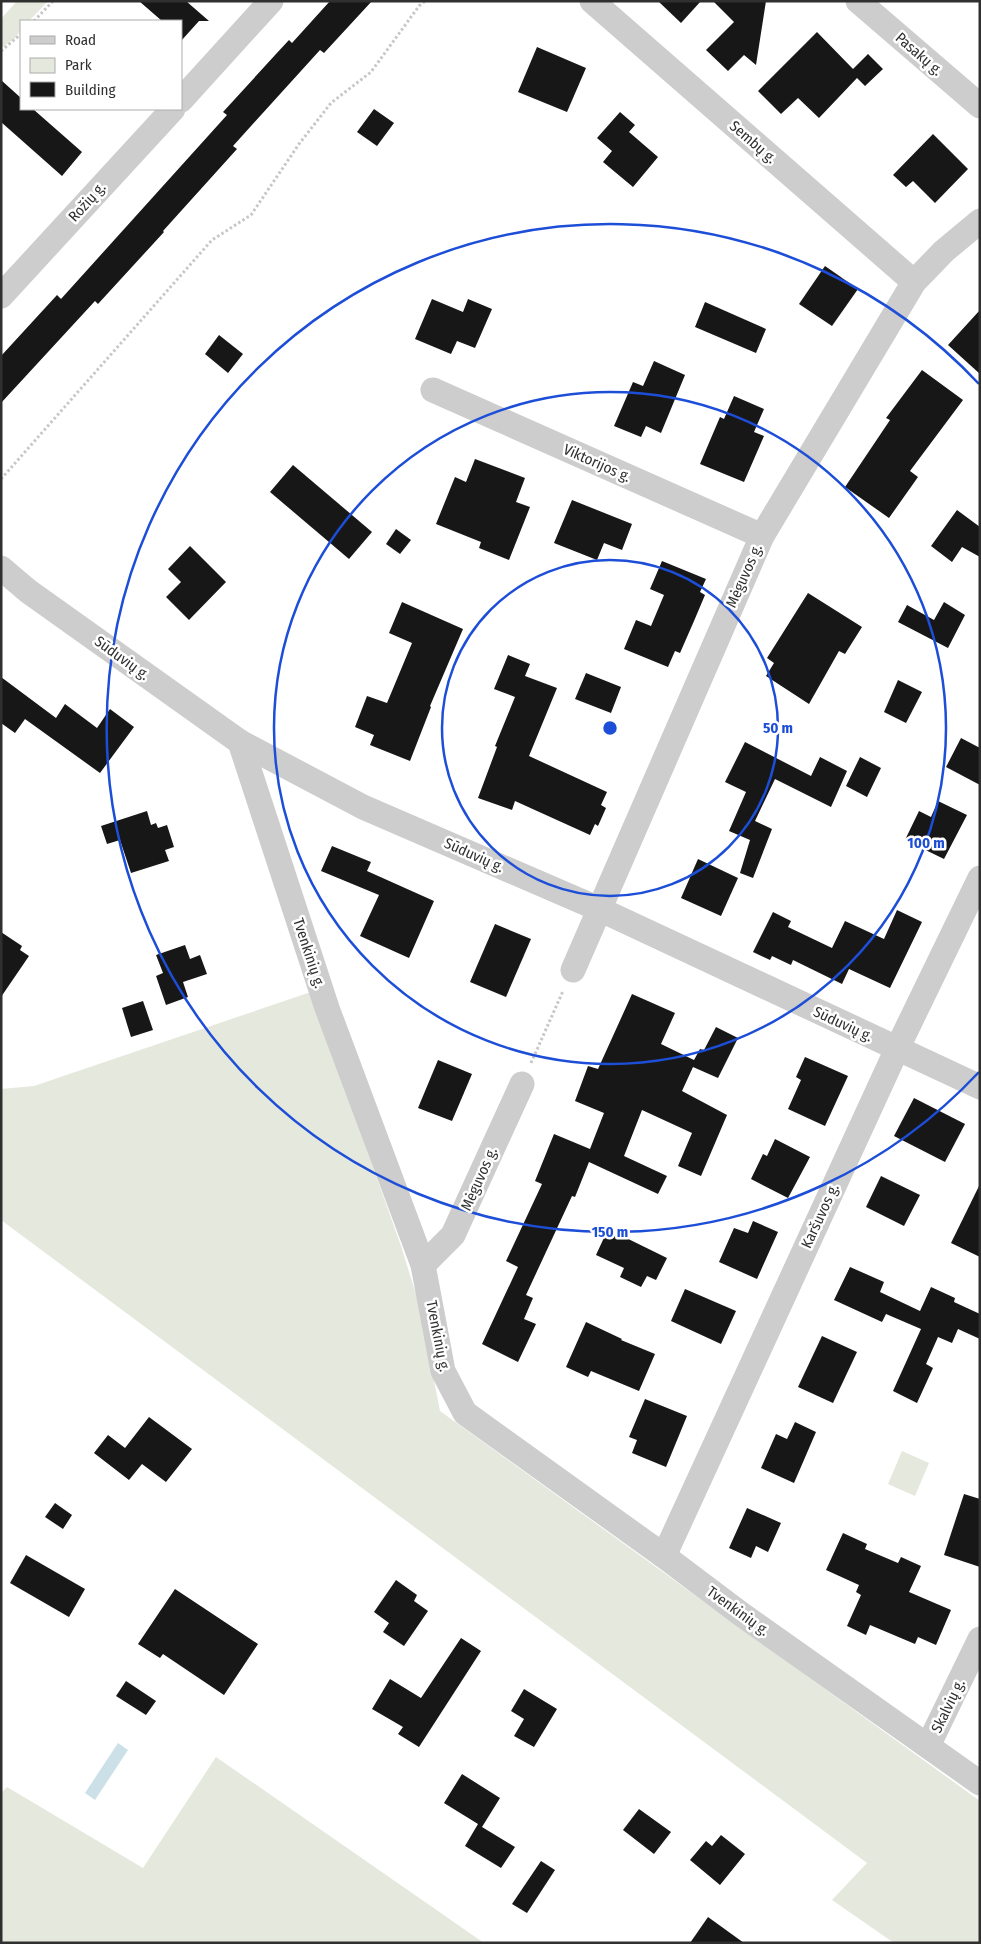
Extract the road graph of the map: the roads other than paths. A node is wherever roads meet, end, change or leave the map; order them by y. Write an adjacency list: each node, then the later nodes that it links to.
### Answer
1 (271, 1): 4 (street)
2 (592, 1): 8 (street, Sembų g.)
3 (858, 1): 5 (street, Pasakų g.)
4 (182, 99)
5 (980, 106)
6 (172, 110): 9 (street, Rožių g.)
7 (980, 221): 8 (street, Mėguvos g.)
8 (914, 282): 11 (street, Mėguvos g.)
9 (1, 296)
10 (433, 390): 11 (street, Viktorijos g.)
11 (762, 536): 15 (street, Mėguvos g.)
12 (1, 568): 13 (street, Sūduvių g.)
13 (240, 742): 15 (street, Sūduvių g.); 20 (street, Tvenkinių g.)
14 (980, 878): 17 (street, Karšuvos g.)
15 (599, 909): 16 (street, Mėguvos g.); 17 (street, Sūduvių g.)
16 (573, 970)
17 (897, 1049): 19 (street, Sūduvių g.); 21 (street, Karšuvos g.)
18 (522, 1084): 20 (street, Mėguvos g.)
19 (980, 1087)
20 (423, 1265): 21 (street, Tvenkinių g.)
21 (664, 1556): 23 (street, Tvenkinių g.)
22 (980, 1639): 23 (street, Skalvių g.)
23 (928, 1746): 24 (street, Tvenkinių g.)
24 (980, 1783)

